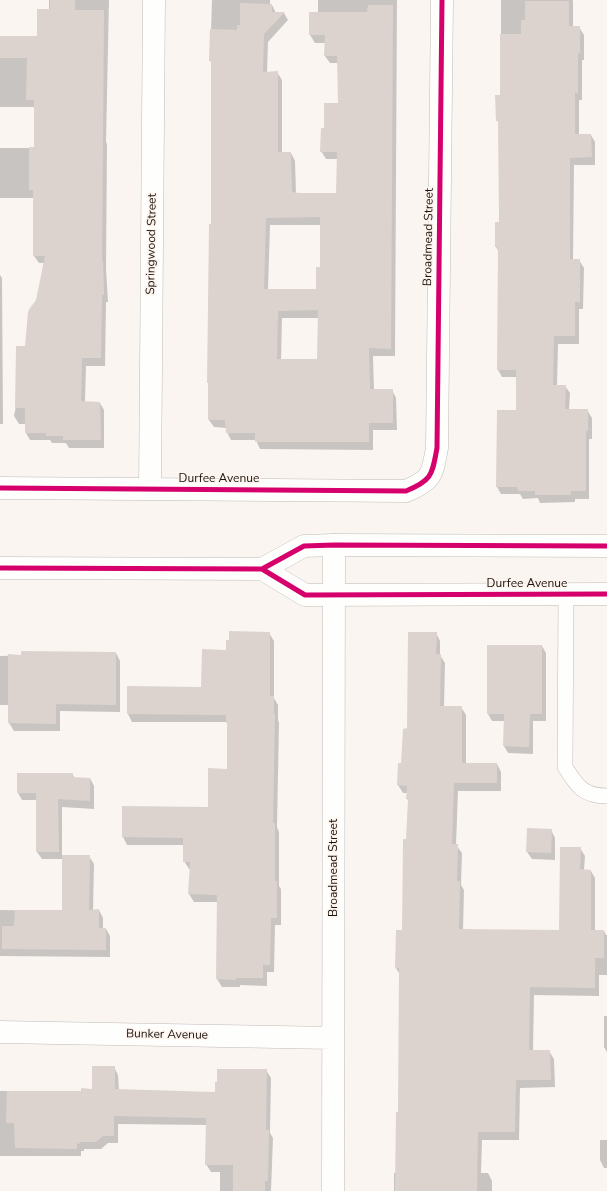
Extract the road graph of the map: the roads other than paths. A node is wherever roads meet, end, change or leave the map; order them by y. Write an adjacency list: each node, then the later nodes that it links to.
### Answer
1 (154, 0): 5 (street, Springwood Street)
2 (442, 0): 3 (street, Broadmead Street)
3 (432, 474): 5 (street, Durfee Avenue)
4 (0, 488): 5 (street, Durfee Avenue)
5 (150, 489)
6 (334, 545): 7 (street); 9 (street); 12 (street, Broadmead Street)
7 (607, 546)
8 (0, 568): 9 (street)
9 (262, 569): 12 (street, Durfee Avenue)
10 (566, 594): 11 (street, Durfee Avenue); 12 (street, Durfee Avenue); 13 (lane)
11 (607, 594)
12 (334, 595): 15 (street, Broadmead Street)
13 (607, 796)
14 (0, 1032): 15 (street, Bunker Avenue)
15 (333, 1038): 16 (street, Broadmead Street)
16 (333, 1191)

